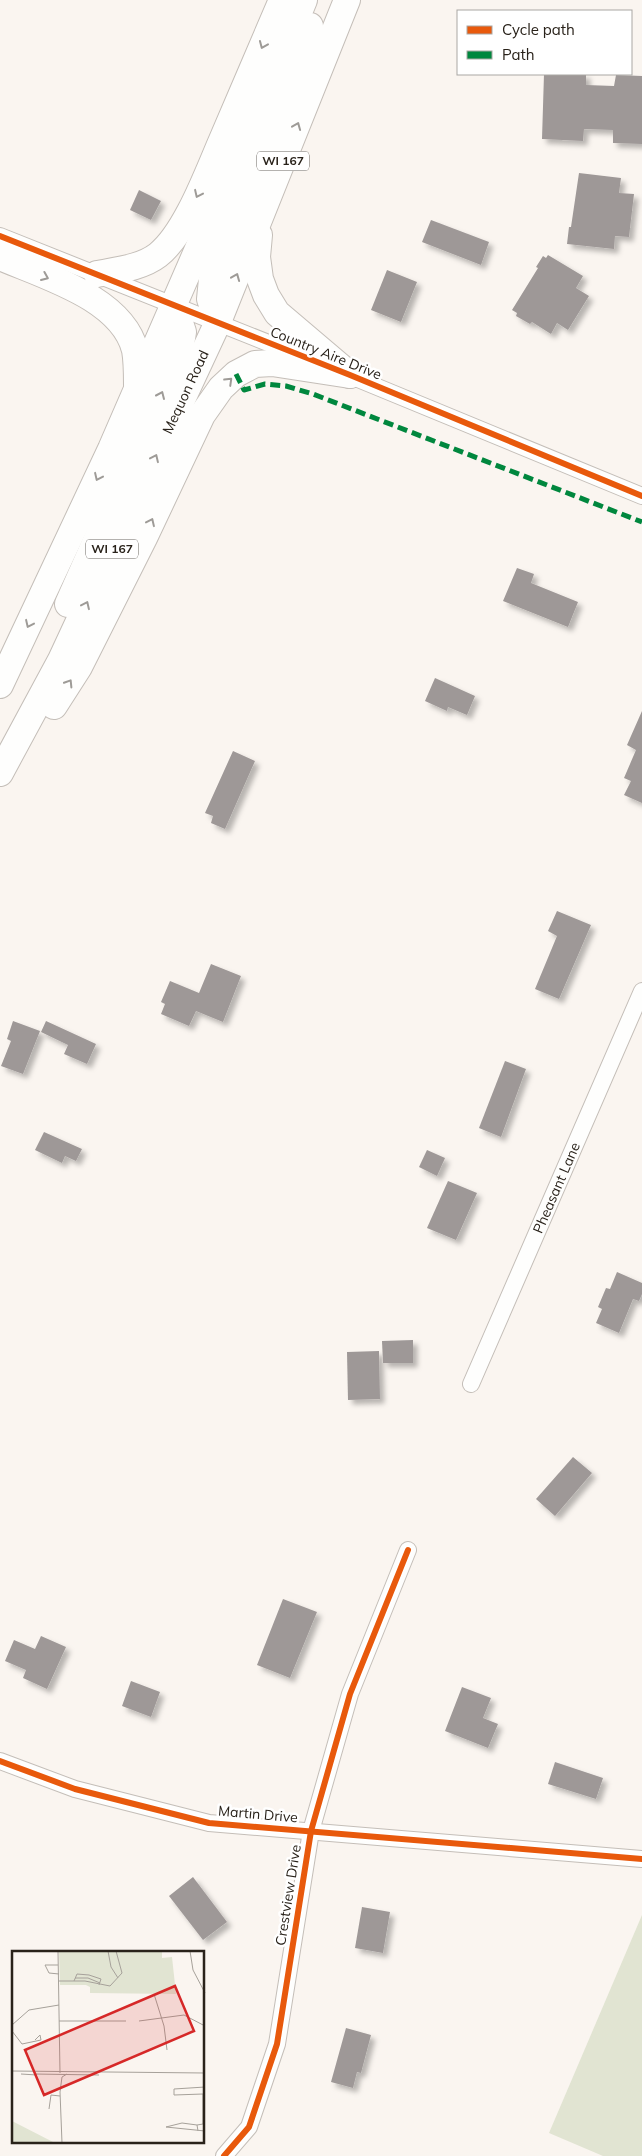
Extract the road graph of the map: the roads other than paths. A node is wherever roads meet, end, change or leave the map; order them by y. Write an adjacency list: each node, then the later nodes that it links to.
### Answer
1 (282, 0): 8 (main road, one-way to 8)
2 (304, 0): 9 (main road, WI 167)
3 (318, 0): 10 (main road)
4 (347, 0): 5 (main road, Mequon Road / WI 167, one-way to 4)
5 (260, 216): 10 (main road, Mequon Road / WI 167, one-way to 5); 11 (main road)
6 (0, 236): 8 (street, Country Aire Drive)
7 (0, 257): 12 (main road, one-way to 12)
8 (97, 274): 9 (street, Country Aire Drive)
9 (174, 304): 10 (street, Country Aire Drive); 12 (main road, WI 167); 15 (main road, one-way to 9)
10 (218, 322): 11 (street, Country Aire Drive); 15 (main road, Mequon Road / WI 167, one-way to 10)
11 (350, 375): 13 (street, Country Aire Drive); 17 (main road, one-way to 11)
12 (137, 390): 14 (main road, WI 167, one-way to 14)
13 (642, 496)
14 (0, 685)
15 (32, 716): 16 (main road, Mequon Road / WI 167)
16 (0, 773)
17 (0, 778)
18 (642, 991): 19 (street, Pheasant Lane)
19 (470, 1384)
20 (408, 1550): 22 (street, Crestview Drive)
21 (0, 1761): 22 (street, Martin Drive)
22 (311, 1831): 23 (street, Martin Drive); 24 (street, Crestview Drive)
23 (642, 1859)
24 (224, 2156)

